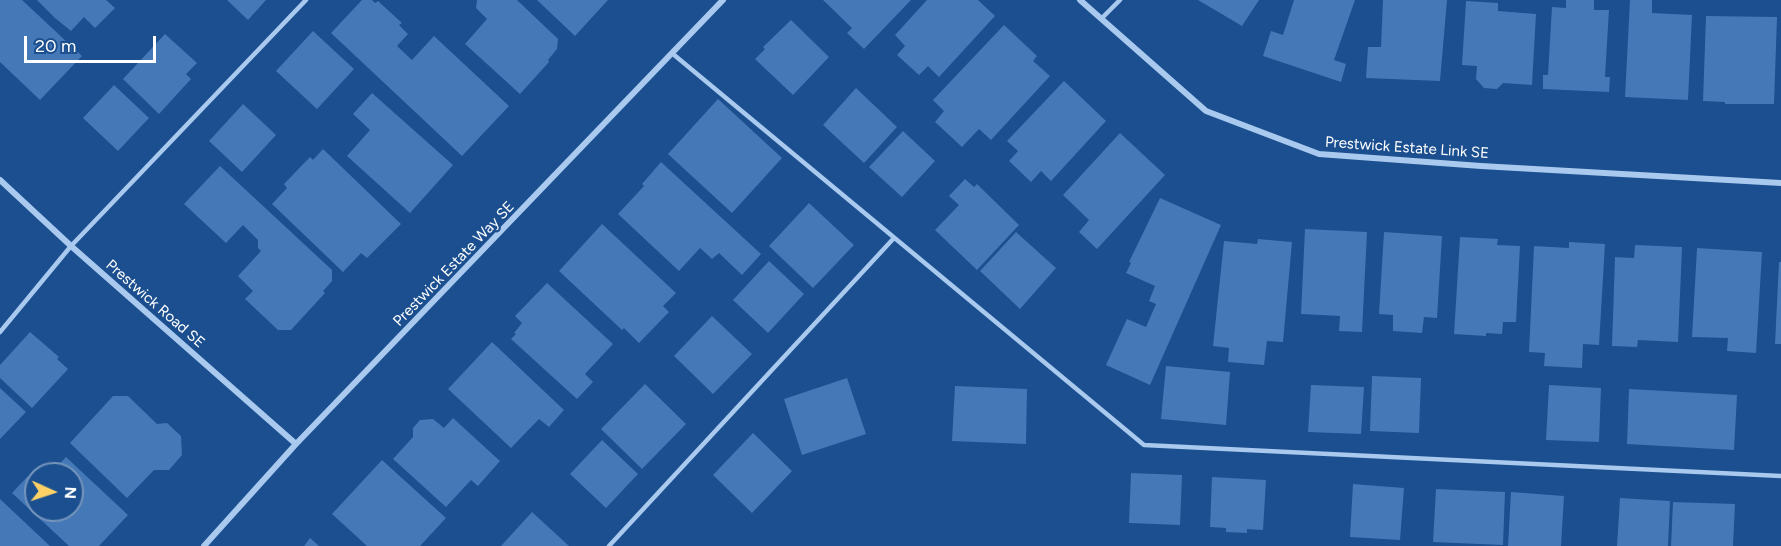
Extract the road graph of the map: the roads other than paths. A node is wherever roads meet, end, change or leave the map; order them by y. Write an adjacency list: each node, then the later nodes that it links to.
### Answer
1 (306, 0): 10 (lane)
2 (723, 0): 6 (street, Prestwick Estate Way SE)
3 (1080, 0): 5 (street, Prestwick Estate Link SE)
4 (1120, 0): 5 (lane)
5 (1101, 19): 8 (street, Prestwick Estate Link SE)
6 (673, 54): 9 (lane); 12 (street, Prestwick Estate Way SE)
7 (0, 180): 10 (street, Prestwick Road SE)
8 (1781, 183)
9 (894, 238): 13 (lane); 15 (lane)
10 (71, 246): 11 (lane); 12 (street, Prestwick Road SE)
11 (0, 332)
12 (296, 444): 14 (street, Prestwick Estate Way SE)
13 (1781, 476)
14 (204, 546)
15 (609, 546)

